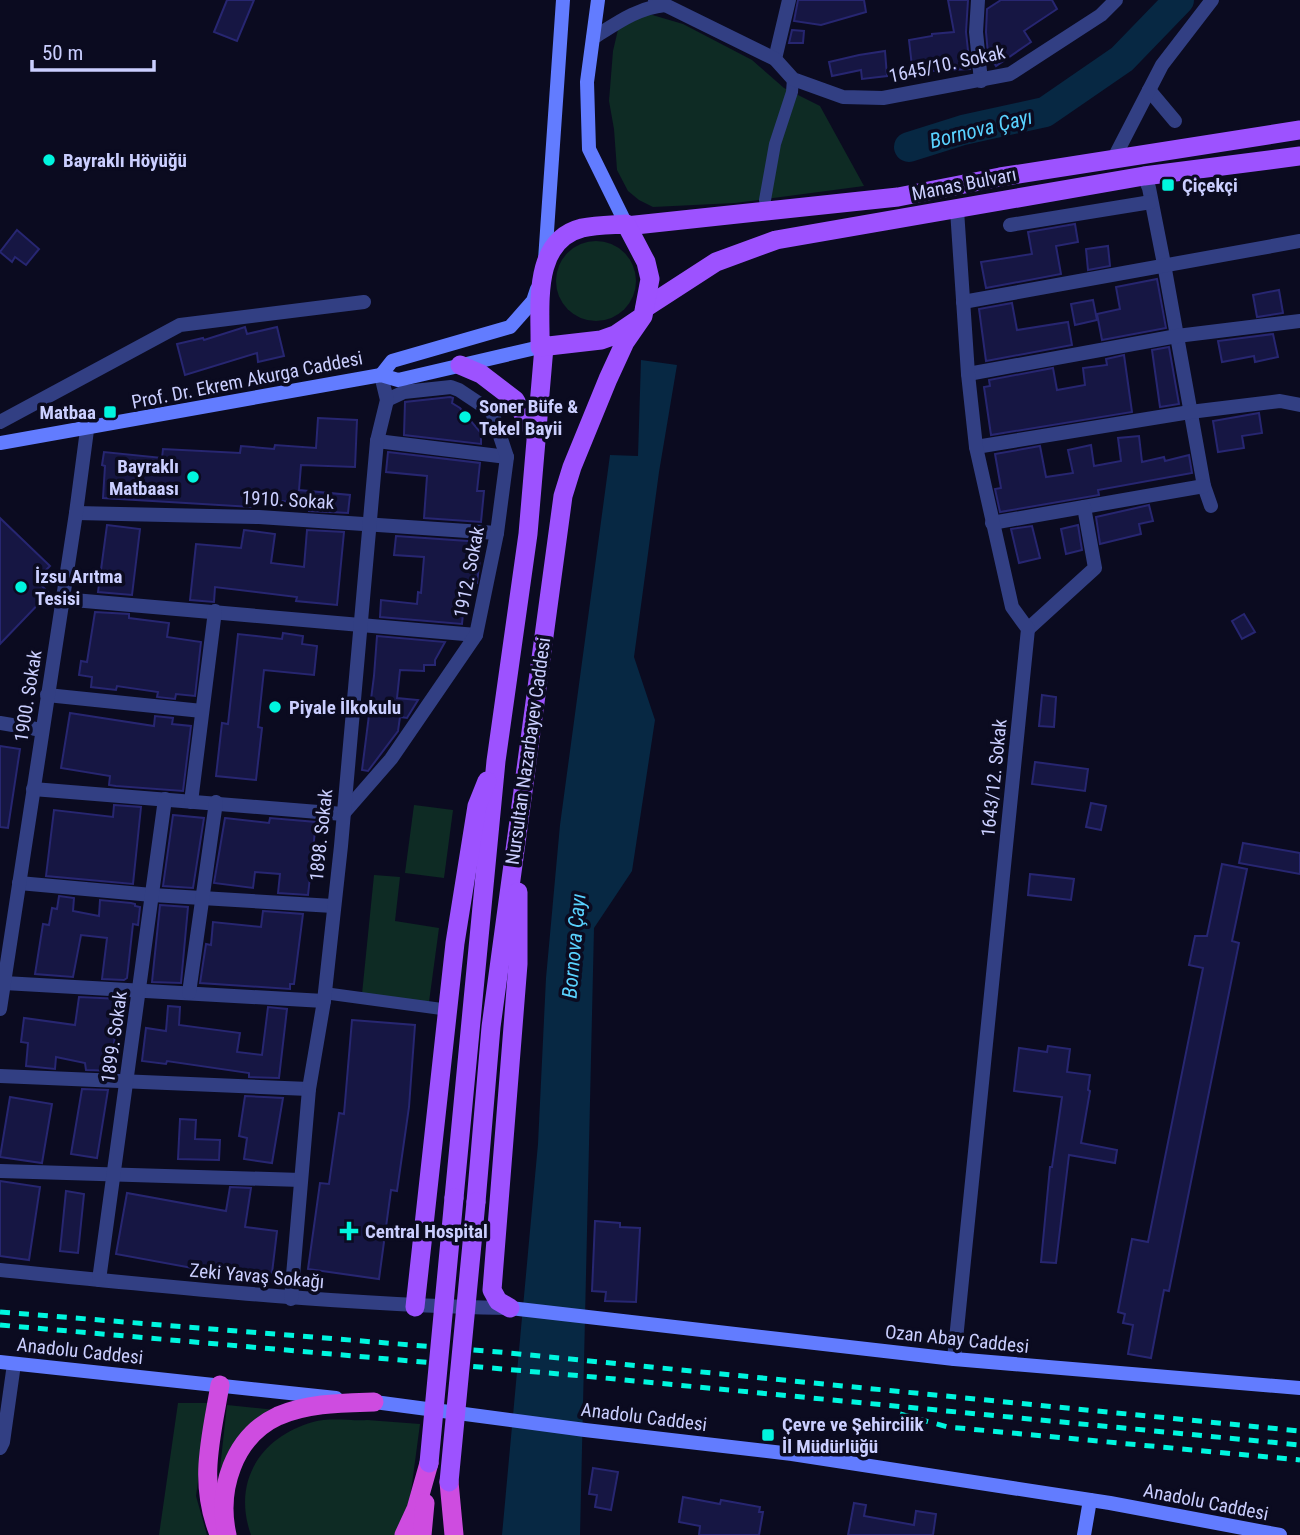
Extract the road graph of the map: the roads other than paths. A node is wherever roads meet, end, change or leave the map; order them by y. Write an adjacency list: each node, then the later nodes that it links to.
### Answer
1 (554, 0): 9 (street)
2 (563, 0): 9 (main road)
3 (598, 0): 10 (main road)
4 (789, 0): 11 (street)
5 (978, 0): 13 (street)
6 (1116, 0): 13 (street, 1645/10. Sokak)
7 (1212, 0): 14 (street)
8 (661, 3): 10 (street); 11 (street, 1645/10. Sokak)
9 (561, 21): 27 (main road)
10 (593, 38): 23 (main road)
11 (775, 60): 12 (street, 1645/10. Sokak)
12 (793, 79): 13 (street, 1645/10. Sokak); 20 (street)
13 (981, 80)
14 (1149, 90): 15 (street); 18 (street)
15 (1175, 121)
16 (1300, 130): 18 (main road, Manas Bulvarı)
17 (1300, 156): 19 (main road, Manas Bulvarı)
18 (1114, 158): 23 (main road, Manas Bulvarı)
19 (1144, 176): 21 (street); 22 (main road, Manas Bulvarı)
20 (765, 200)
21 (1151, 202): 24 (street); 26 (street)
22 (957, 210): 29 (street); 30 (main road, Manas Bulvarı)
23 (626, 225): 27 (main road); 30 (main road)
24 (1010, 225)
25 (1300, 242): 26 (street)
26 (1164, 264): 29 (street); 32 (street)
27 (543, 268): 33 (main road); 35 (main road)
28 (364, 302): 40 (street)
29 (963, 302): 36 (street)
30 (644, 312): 33 (main road); 69 (main road, Nursultan Nazarbayev Caddesi)
31 (1300, 321): 32 (street)
32 (1177, 336): 36 (street); 39 (street)
33 (542, 347): 34 (main road, Prof. Dr. Ekrem Akurga Caddesi); 42 (main road, Nursultan Nazarbayev Caddesi)
34 (460, 365): 35 (main road, Prof. Dr. Ekrem Akurga Caddesi); 42 (main road)
35 (381, 374): 37 (street, 1898. Sokak); 41 (main road, Prof. Dr. Ekrem Akurga Caddesi)
36 (968, 374): 45 (street)
37 (387, 400): 43 (street, 1898. Sokak); 46 (street, 1912. Sokak)
38 (1300, 405): 39 (street)
39 (1190, 412): 45 (street); 47 (street)
40 (0, 422)
41 (87, 429): 44 (main road, Prof. Dr. Ekrem Akurga Caddesi); 50 (street, 1900. Sokak)
42 (536, 437): 63 (main road, Nursultan Nazarbayev Caddesi)
43 (377, 441): 46 (street); 52 (street, 1898. Sokak)
44 (0, 443)
45 (976, 447): 51 (street)
46 (507, 457): 53 (street, 1912. Sokak)
47 (1204, 485): 48 (street); 49 (street)
48 (1211, 506)
49 (1084, 507): 51 (street); 57 (street)
50 (76, 513): 52 (street, 1910. Sokak); 54 (street, 1900. Sokak)
51 (992, 523): 57 (street)
52 (371, 524): 53 (street, 1910. Sokak); 56 (street, 1898. Sokak)
53 (497, 533): 58 (street, 1912. Sokak)
54 (62, 599): 55 (street); 59 (street, 1900. Sokak)
55 (215, 611): 56 (street); 60 (street)
56 (360, 623): 58 (street); 68 (street, 1898. Sokak)
57 (1028, 629): 92 (street, 1643/12. Sokak)
58 (476, 635): 68 (street, 1912. Sokak)
59 (47, 695): 60 (street); 62 (street, 1900. Sokak)
60 (202, 711): 66 (street)
61 (0, 723): 62 (street)
62 (41, 730): 64 (street, 1900. Sokak)
63 (496, 761): 80 (main road); 98 (main road, Nursultan Nazarbayev Caddesi, bridge)
64 (33, 789): 65 (street); 70 (street, 1900. Sokak)
65 (165, 799): 66 (street); 71 (street, 1899. Sokak)
66 (191, 802): 67 (street)
67 (216, 802): 68 (street); 72 (street)
68 (343, 814): 73 (street, 1898. Sokak)
69 (516, 842): 91 (main road); 99 (main road, Nursultan Nazarbayev Caddesi, bridge)
70 (19, 883): 71 (street); 74 (street, 1900. Sokak)
71 (152, 895): 72 (street); 76 (street, 1899. Sokak)
72 (202, 897): 73 (street); 77 (street)
73 (333, 905): 78 (street, 1898. Sokak)
74 (7, 909): 75 (street, 1900. Sokak)
75 (4, 983): 76 (street); 79 (street, 1900. Sokak)
76 (140, 991): 77 (street); 82 (street, 1899. Sokak)
77 (189, 993): 78 (street)
78 (324, 997): 80 (street); 83 (street, 1898. Sokak)
79 (0, 1009)
80 (449, 1010): 90 (main road)
81 (0, 1076): 82 (street)
82 (127, 1082): 83 (street); 85 (street, 1899. Sokak)
83 (309, 1089): 86 (street, 1898. Sokak)
84 (0, 1171): 85 (street)
85 (113, 1175): 86 (street); 88 (street, 1899. Sokak)
86 (301, 1181): 89 (street, 1898. Sokak)
87 (0, 1270): 88 (street, Zeki Yavaş Sokağı)
88 (99, 1280): 89 (street, Zeki Yavaş Sokağı)
89 (290, 1299): 90 (street, Zeki Yavaş Sokağı)
90 (415, 1307): 91 (street, Zeki Yavaş Sokağı)
91 (510, 1308): 92 (main road, Ozan Abay Caddesi)
92 (954, 1359): 95 (main road, Ozan Abay Caddesi)
93 (7, 1363): 94 (main road, Anadolu Caddesi); 97 (street)
94 (220, 1385): 96 (main road, Anadolu Caddesi); 101 (highway)
95 (1300, 1388)
96 (374, 1402): 100 (main road, Anadolu Caddesi); 102 (highway)
97 (0, 1448)
98 (429, 1463): 103 (highway); 104 (highway)
99 (449, 1482): 105 (highway); 106 (highway)
100 (1090, 1500): 107 (main road); 108 (main road, Anadolu Caddesi)
101 (219, 1535)
102 (227, 1535)
103 (404, 1535)
104 (422, 1535)
105 (444, 1535)
106 (454, 1535)
107 (1084, 1535)
108 (1280, 1535)

